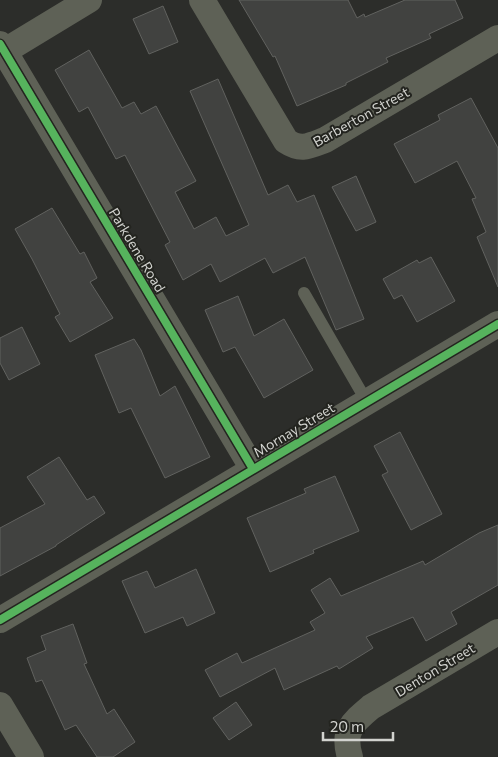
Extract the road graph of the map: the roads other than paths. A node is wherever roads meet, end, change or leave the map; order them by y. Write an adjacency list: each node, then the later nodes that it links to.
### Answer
1 (89, 0): 4 (street)
2 (202, 0): 3 (street, Barberton Street)
3 (498, 38)
4 (1, 50): 8 (street, Parkdene Road)
5 (304, 293): 7 (lane)
6 (498, 324): 7 (street, Mornay Street)
7 (367, 402): 8 (street, Mornay Street)
8 (253, 469): 9 (street, Mornay Street)
9 (0, 620)
10 (498, 632): 13 (street, Denton Street)
11 (0, 705): 12 (street)
12 (31, 757)
13 (350, 757)

